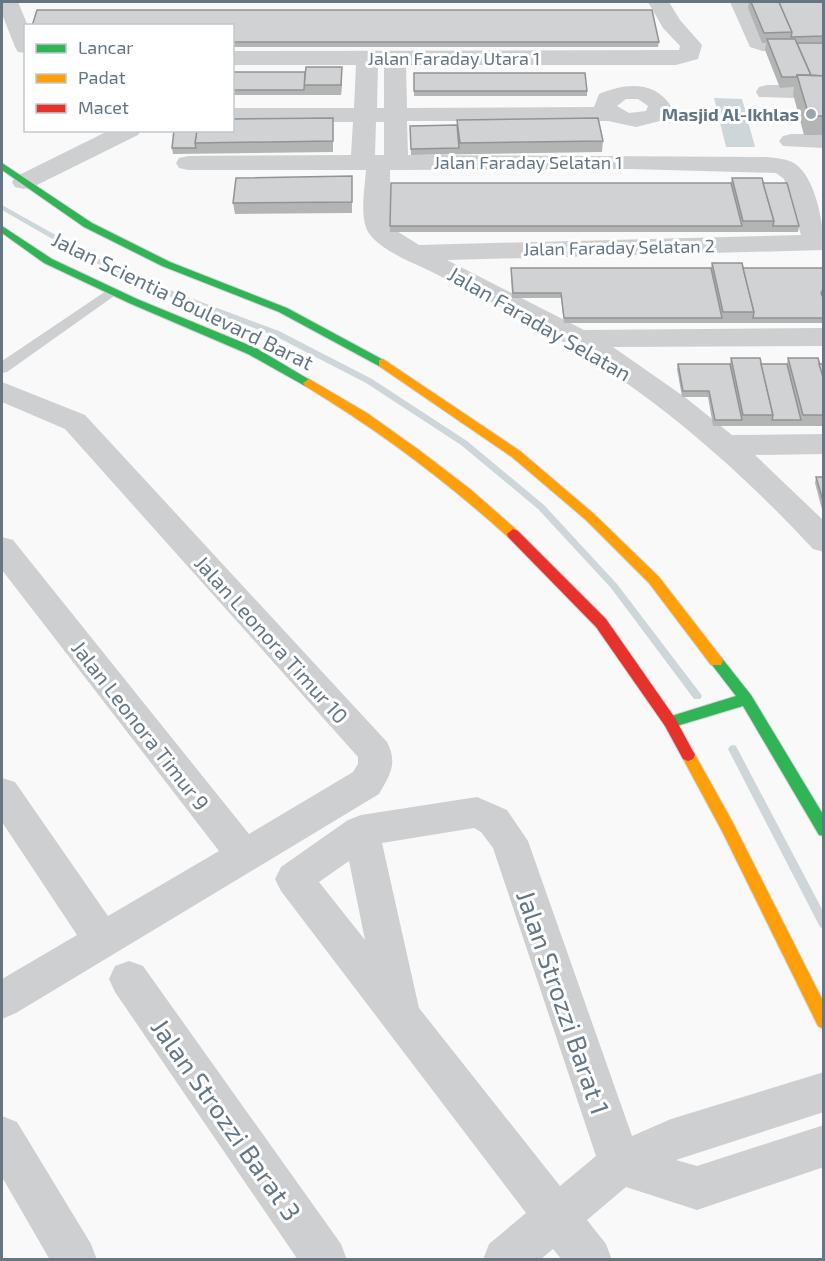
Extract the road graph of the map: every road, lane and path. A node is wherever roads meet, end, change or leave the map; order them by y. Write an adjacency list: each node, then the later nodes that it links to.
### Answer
1 (7, 2): 5 (street)
2 (659, 2): 10 (street, Jalan Faraday Utara 1)
3 (742, 3): 4 (street); 6 (street)
4 (766, 5)
5 (24, 41)
6 (824, 45)
7 (234, 58): 8 (street, Jalan Faraday Utara 1)
8 (367, 58): 9 (street, Jalan Faraday Utara 1); 15 (street)
9 (395, 58): 10 (street, Jalan Faraday Utara 1); 16 (street)
10 (616, 59): 14 (street)
11 (767, 92): 12 (street)
12 (824, 92)
13 (234, 101): 15 (street)
14 (616, 106): 16 (street); 22 (street)
15 (365, 108): 16 (street); 17 (street); 24 (street)
16 (396, 108): 24 (street)
17 (234, 115)
18 (84, 132): 25 (street)
19 (124, 132): 25 (street)
20 (791, 141): 21 (street)
21 (824, 141)
22 (631, 162): 24 (street, Jalan Faraday Selatan 1); 26 (street, Jalan Faraday Selatan 1)
23 (189, 163): 24 (street, Jalan Faraday Selatan 1)
24 (379, 163): 29 (street, Jalan Faraday Selatan)
25 (10, 172): 39 (street, Jalan Scientia Boulevard Barat)
26 (815, 216): 28 (street, Jalan Faraday Selatan 1)
27 (2, 230): 30 (street, Jalan Scientia Boulevard Barat)
28 (820, 242): 29 (street, Jalan Faraday Selatan 2)
29 (414, 253): 32 (street, Jalan Faraday Selatan)
30 (112, 291): 33 (lane); 40 (street, Jalan Scientia Boulevard Barat)
31 (824, 337): 32 (street)
32 (576, 339): 36 (street, Jalan Faraday Selatan)
33 (2, 368)
34 (2, 391): 44 (street, Jalan Leonora Timur 10)
35 (824, 444): 36 (street)
36 (725, 445): 37 (street, Jalan Faraday Selatan)
37 (824, 541)
38 (2, 548): 44 (street, Jalan Leonora Timur 9)
39 (746, 699): 40 (street); 42 (street, Jalan Scientia Boulevard Barat)
40 (670, 723): 49 (street, Jalan Scientia Boulevard Barat)
41 (2, 793): 45 (street)
42 (824, 830)
43 (361, 831): 48 (street); 48 (street); 53 (street, Jalan Strozzi Barat 1)
44 (244, 855): 45 (street)
45 (102, 940): 47 (street)
46 (129, 979): 56 (street, Jalan Strozzi Barat 3)
47 (2, 1000)
48 (401, 1017): 54 (street)
49 (824, 1021)
50 (824, 1092): 53 (street)
51 (2, 1137): 55 (street)
52 (824, 1146): 53 (street)
53 (620, 1164): 54 (street)
54 (556, 1217): 57 (street); 58 (street)
55 (75, 1260)
56 (325, 1260)
57 (505, 1260)
58 (590, 1260)

